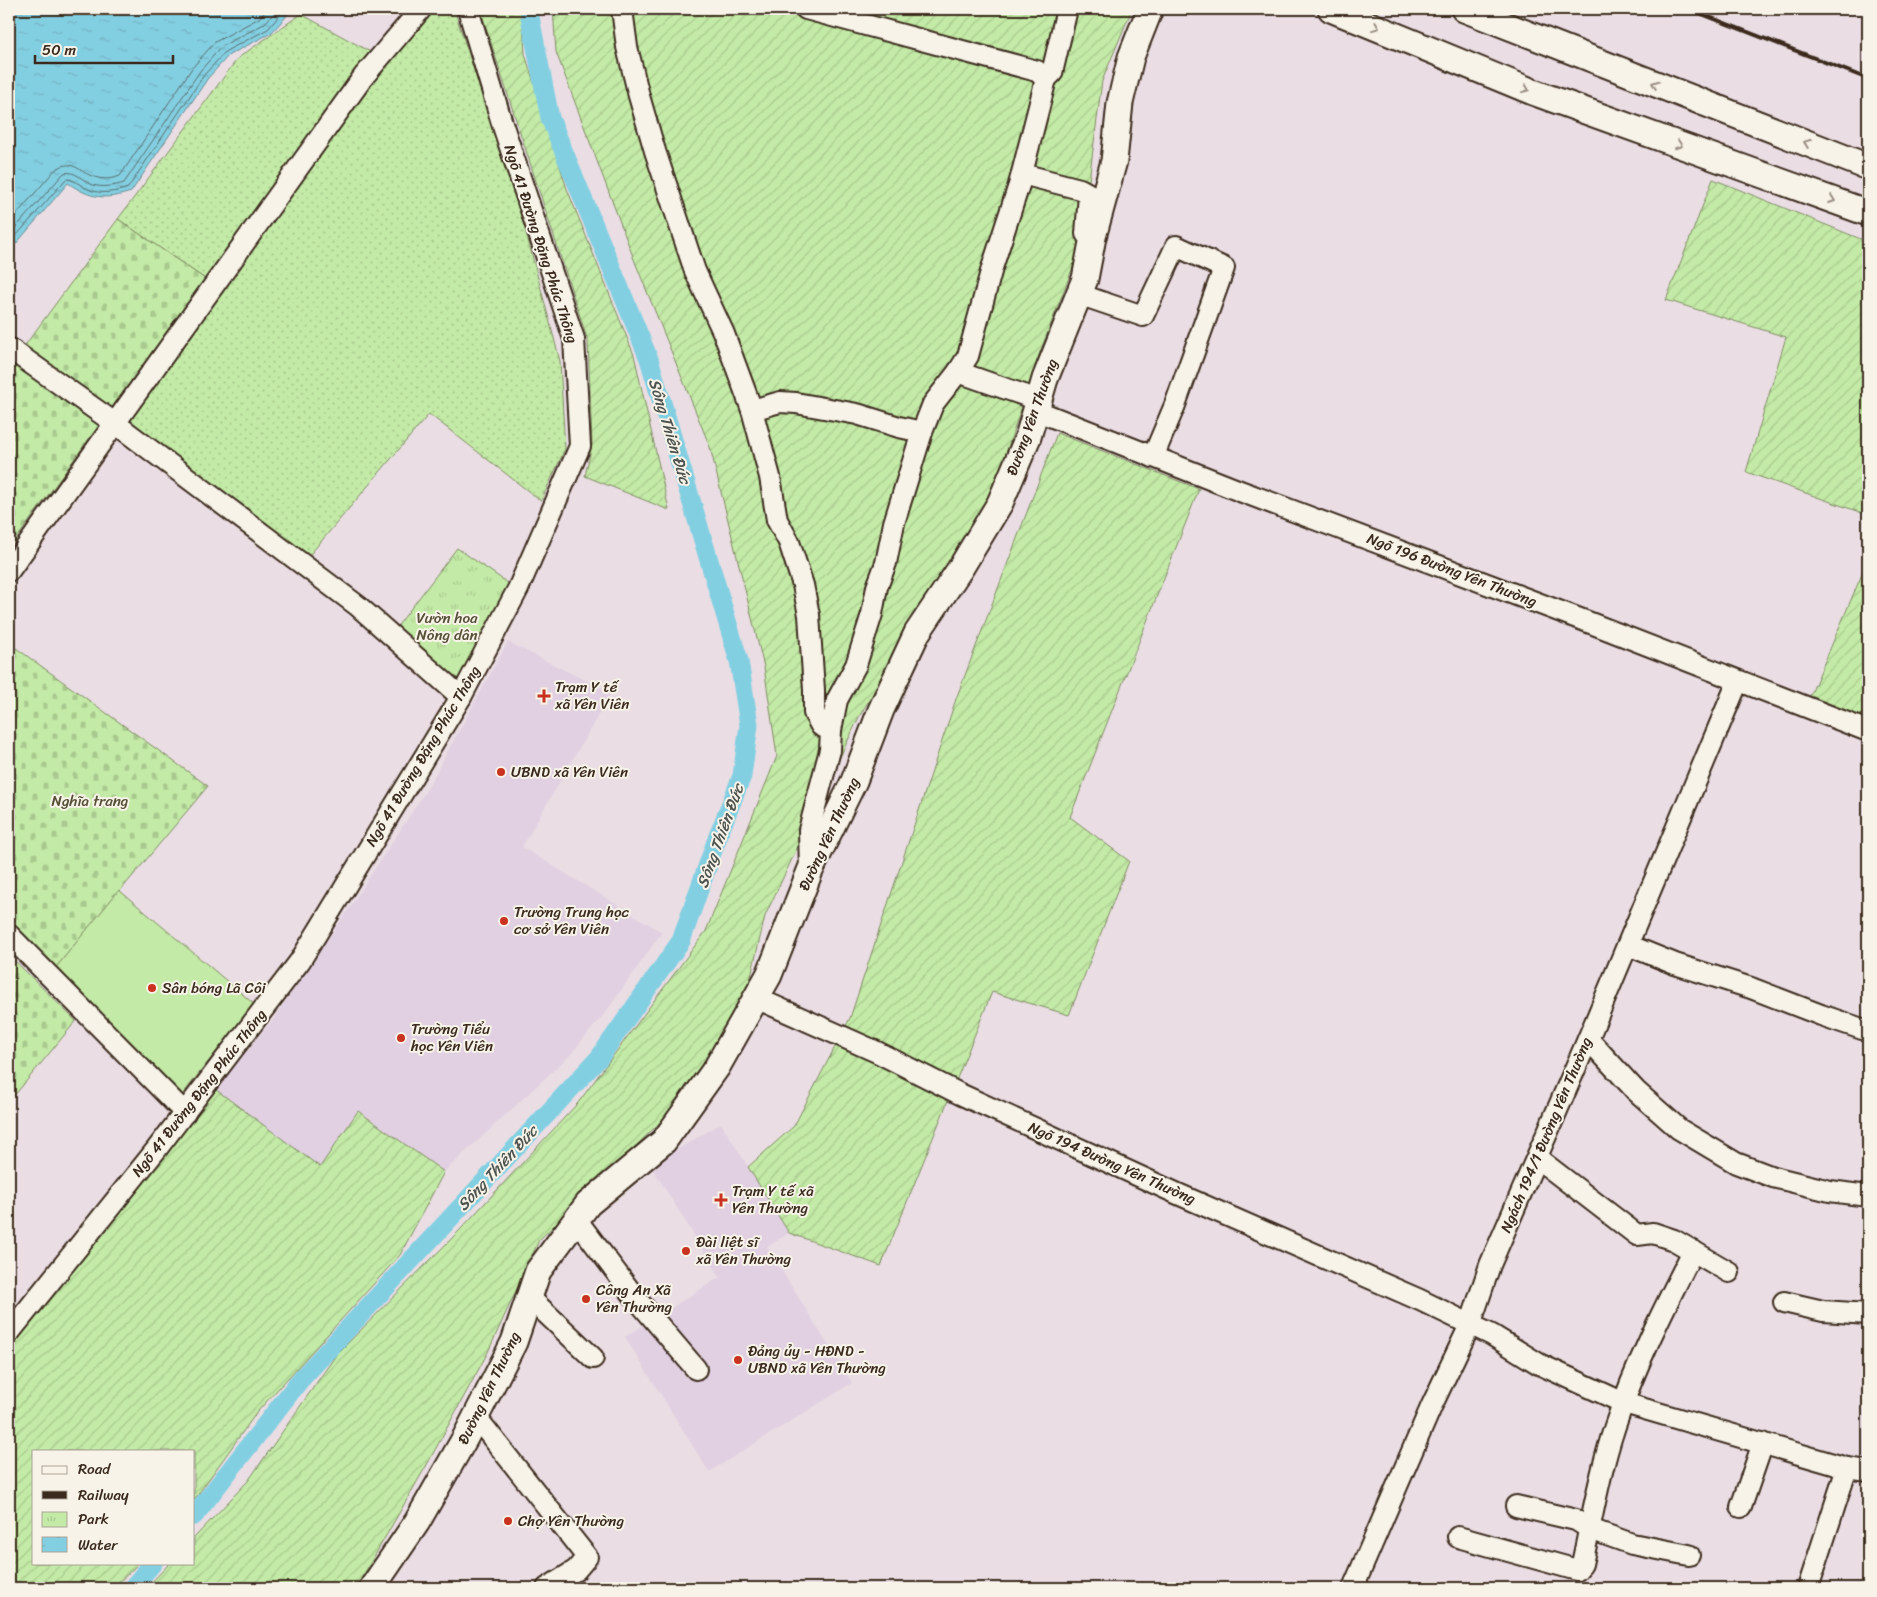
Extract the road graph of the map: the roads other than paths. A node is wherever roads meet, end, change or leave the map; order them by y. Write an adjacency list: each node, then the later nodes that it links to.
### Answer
1 (421, 9): 19 (street)
2 (468, 9): 24 (street, Ngõ 41 Đường Đặng Phúc Thông)
3 (622, 9): 18 (street)
4 (806, 9): 9 (street)
5 (1067, 9): 9 (street)
6 (1150, 9): 13 (main road, Đường Yên Thường)
7 (1331, 9): 12 (main road, one-way to 12)
8 (1464, 9): 10 (main road, one-way to 8)
9 (1046, 79): 11 (street)
10 (1868, 167)
11 (1022, 174): 13 (street); 16 (street)
12 (1868, 213)
13 (1089, 254): 14 (main road, Đường Yên Thường)
14 (1078, 294): 17 (main road, Đường Yên Thường); 21 (street)
15 (9, 348): 19 (street)
16 (958, 372): 17 (street, Ngõ 196 Đường Yên Thường); 20 (street)
17 (1037, 405): 21 (street, Ngõ 196 Đường Yên Thường); 27 (main road, Đường Yên Thường)
18 (752, 410): 20 (street); 25 (street)
19 (116, 424): 22 (street); 24 (street)
20 (922, 432): 25 (street)
21 (1153, 457): 23 (street, Ngõ 196 Đường Yên Thường)
22 (9, 571)
23 (1738, 681): 26 (street, Ngõ 196 Đường Yên Thường); 29 (street, Ngách 194/1 Đường Yên Thường)
24 (461, 697): 33 (street, Ngõ 41 Đường Đặng Phúc Thông)
25 (830, 730): 27 (street)
26 (1868, 731)
27 (810, 871): 30 (main road, Đường Yên Thường)
28 (9, 935): 33 (street)
29 (1628, 945): 31 (street); 32 (street, Ngách 194/1 Đường Yên Thường)
30 (756, 998): 36 (main road, Đường Yên Thường); 42 (street, Ngõ 194 Đường Yên Thường)
31 (1868, 1031)
32 (1588, 1039): 34 (street, Ngách 194/1 Đường Yên Thường); 35 (street)
33 (185, 1113): 43 (street, Ngõ 41 Đường Đặng Phúc Thông)
34 (1537, 1158): 37 (street); 42 (street, Ngách 194/1 Đường Yên Thường)
35 (1868, 1196)
36 (576, 1219): 39 (main road, Đường Yên Thường); 45 (street)
37 (1693, 1252): 38 (street); 46 (street)
38 (1729, 1272)
39 (529, 1297): 44 (street); 47 (main road, Đường Yên Thường)
40 (1784, 1302): 41 (street)
41 (1868, 1314)
42 (1470, 1325): 46 (street, Ngõ 194 Đường Yên Thường); 56 (street, Ngách 194/1 Đường Yên Thường)
43 (9, 1333)
44 (593, 1358)
45 (696, 1369)
46 (1624, 1403): 48 (street, Ngõ 194 Đường Yên Thường); 53 (street)
47 (476, 1417): 57 (main road, Đường Yên Thường); 58 (street)
48 (1763, 1442): 49 (street, Ngõ 194 Đường Yên Thường); 52 (street)
49 (1847, 1468): 50 (street, Ngõ 194 Đường Yên Thường); 59 (street)
50 (1868, 1471)
51 (1516, 1506): 53 (street)
52 (1741, 1507)
53 (1590, 1529): 54 (street); 55 (street)
54 (1458, 1537)
55 (1689, 1555)
56 (1356, 1587)
57 (372, 1588)
58 (547, 1588)
59 (1808, 1588)

